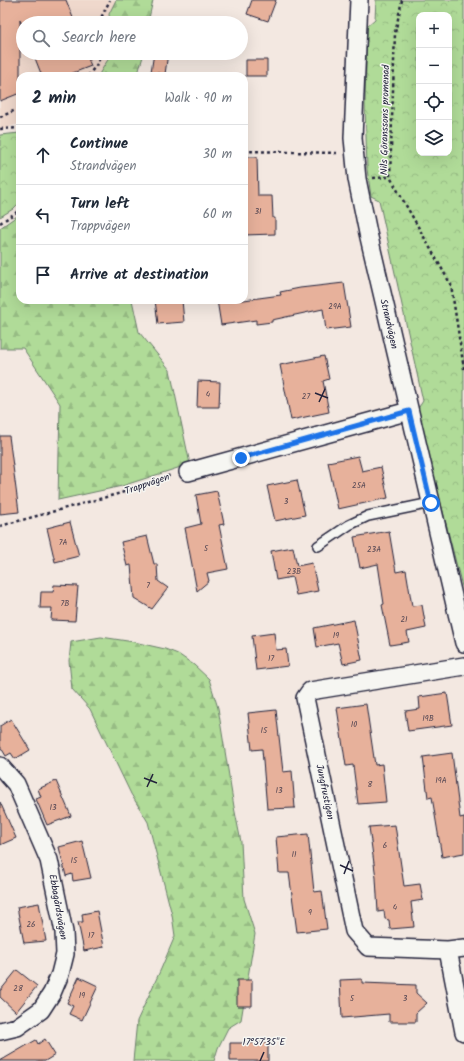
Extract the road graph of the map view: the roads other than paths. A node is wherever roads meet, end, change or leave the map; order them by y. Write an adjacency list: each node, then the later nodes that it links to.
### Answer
1 (359, 0): 2 (street, Strandvägen)
2 (409, 411): 3 (street); 4 (street, Strandvägen)
3 (188, 472)
4 (431, 503): 5 (lane); 6 (street, Strandvägen)
5 (318, 546)
6 (464, 643)
7 (464, 666): 9 (street, Jungfrustigen)
8 (0, 766): 10 (street, Ebbagårdsvägen)
9 (456, 949): 11 (street)
10 (0, 1031)
11 (464, 1032)

